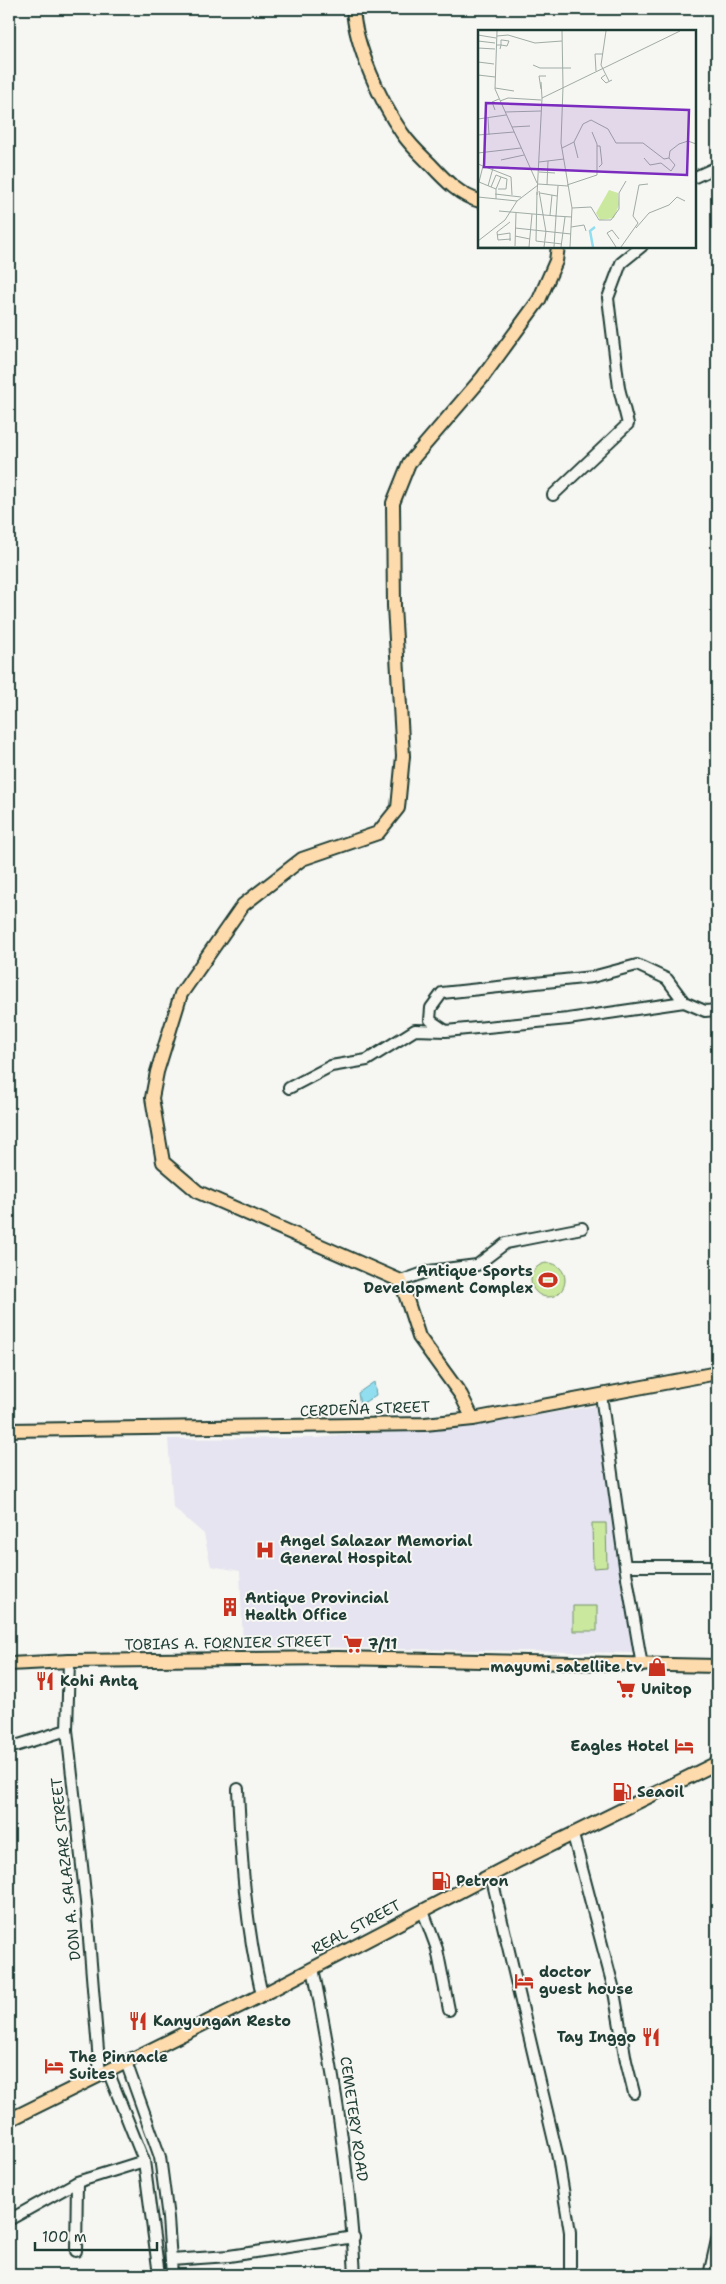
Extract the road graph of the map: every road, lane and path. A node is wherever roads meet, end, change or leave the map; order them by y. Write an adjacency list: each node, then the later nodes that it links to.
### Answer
1 (353, 9): 4 (main road)
2 (717, 166): 3 (street)
3 (696, 176)
4 (478, 200)
5 (558, 248): 13 (main road)
6 (640, 248): 7 (street)
7 (553, 495)
8 (684, 1002): 9 (street); 10 (street); 10 (street)
9 (717, 1010)
10 (446, 1031): 11 (street)
11 (289, 1088)
12 (582, 1228): 13 (street)
13 (401, 1281): 16 (main road)
14 (717, 1373): 15 (main road, CERDEÑA STREET)
15 (601, 1395): 16 (main road, CERDEÑA STREET); 18 (street)
16 (473, 1419): 17 (main road, CERDEÑA STREET)
17 (9, 1430)
18 (625, 1566): 19 (street); 22 (street)
19 (717, 1566)
20 (69, 1661): 21 (main road, TOBIAS A. FORNIER STREET); 22 (main road, TOBIAS A. FORNIER STREET); 24 (street, DON A. SALAZAR STREET)
21 (9, 1664)
22 (642, 1666): 23 (main road, TOBIAS A. FORNIER STREET)
23 (717, 1666)
24 (67, 1730): 25 (street); 35 (street, DON A. SALAZAR STREET)
25 (9, 1748)
26 (717, 1763): 28 (main road, REAL STREET)
27 (238, 1789): 32 (street)
28 (573, 1835): 29 (main road, REAL STREET); 36 (street)
29 (491, 1875): 30 (main road, REAL STREET); 48 (street)
30 (423, 1911): 31 (main road, REAL STREET); 33 (street)
31 (314, 1968): 32 (main road, REAL STREET); 41 (street, CEMETERY ROAD)
32 (262, 1995): 34 (main road, REAL STREET)
33 (449, 2010)
34 (126, 2062): 35 (main road, REAL STREET); 44 (street)
35 (104, 2073): 37 (main road, REAL STREET); 38 (street, DON A. SALAZAR STREET)
36 (634, 2093)
37 (9, 2120)
38 (144, 2161): 39 (street); 45 (street, DON A. SALAZAR STREET)
39 (77, 2182): 40 (street); 43 (street)
40 (9, 2220)
41 (354, 2237): 44 (street); 47 (street, CEMETERY ROAD)
42 (717, 2240): 49 (street)
43 (76, 2251)
44 (171, 2260): 46 (street)
45 (159, 2275)
46 (172, 2275)
47 (355, 2275)
48 (570, 2275)
49 (709, 2275)

